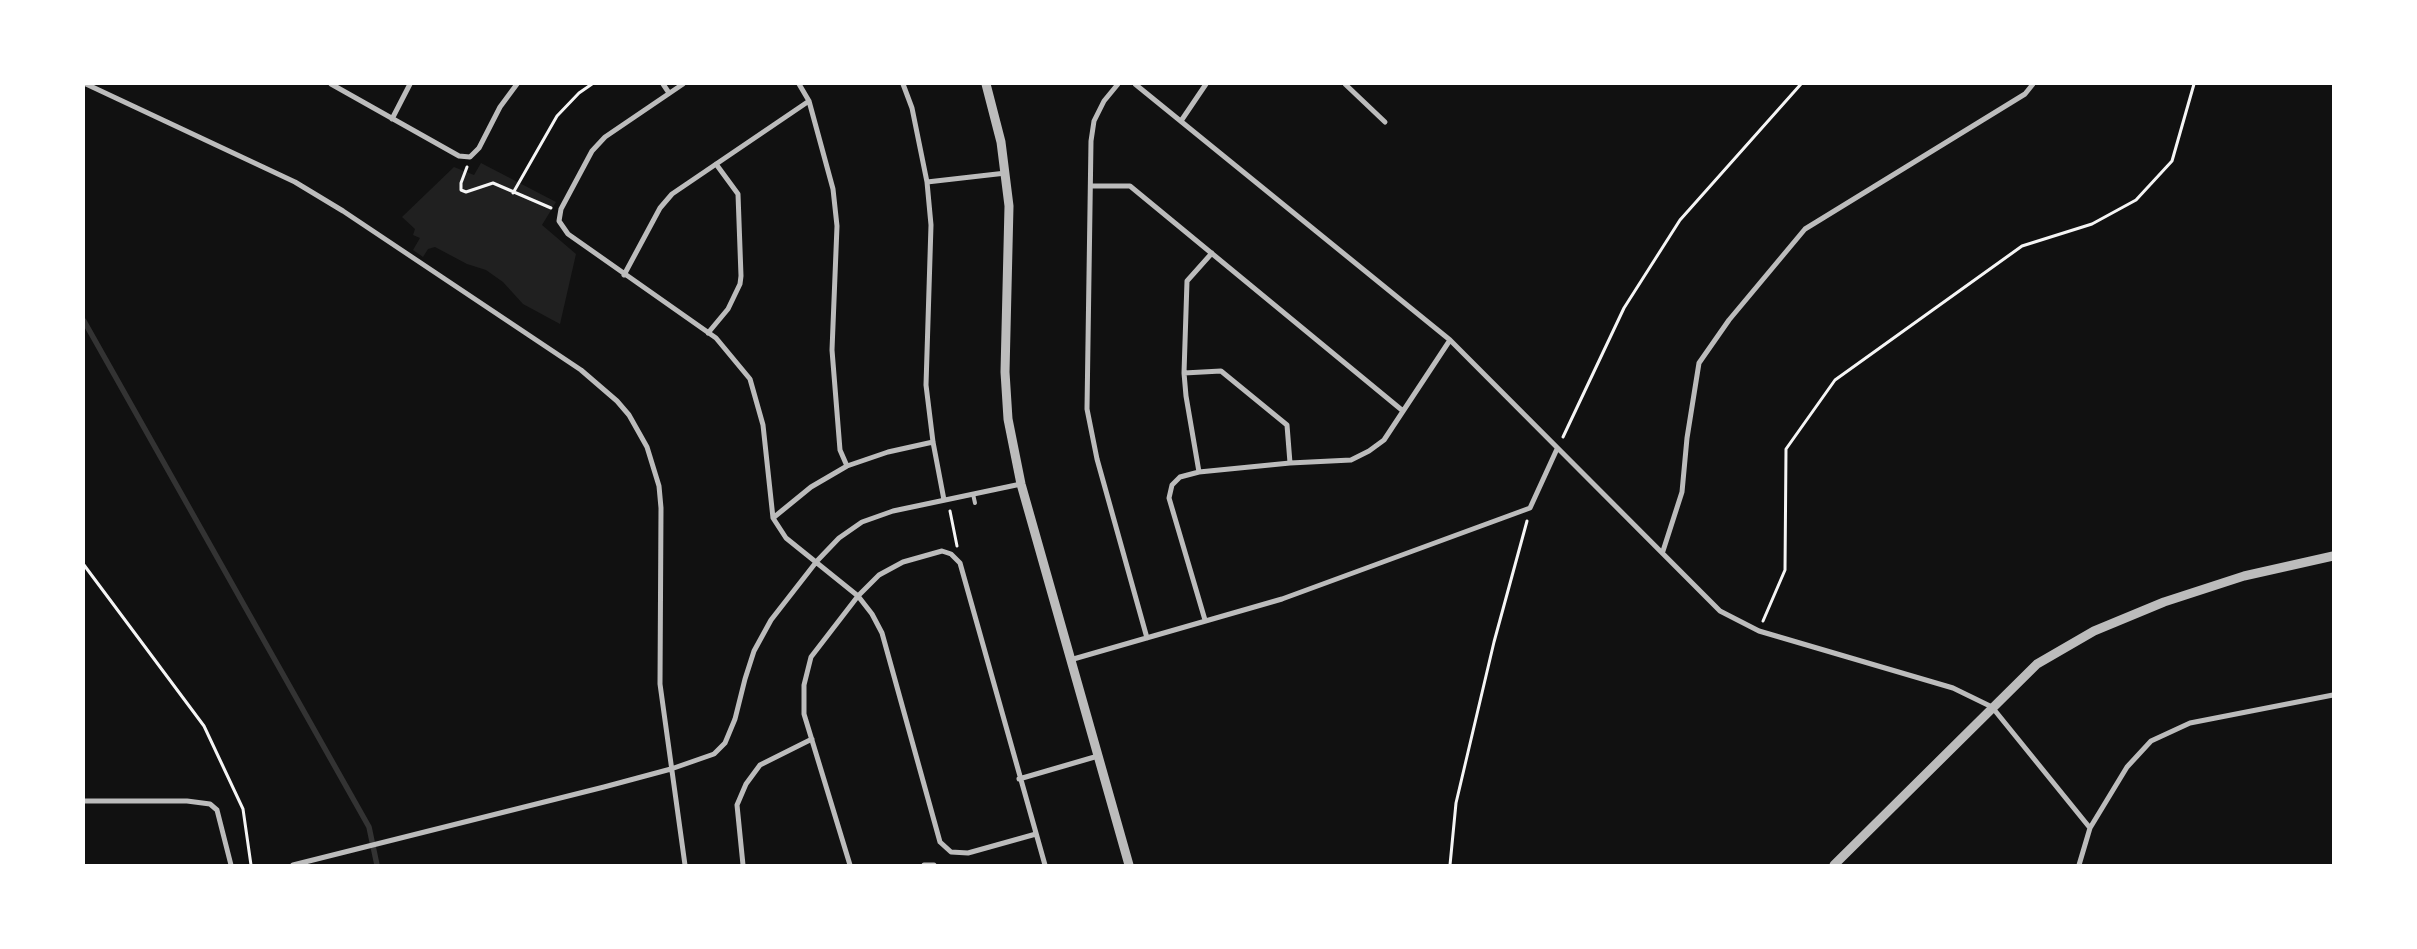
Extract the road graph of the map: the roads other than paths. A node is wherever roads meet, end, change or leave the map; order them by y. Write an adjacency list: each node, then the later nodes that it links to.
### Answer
1 (86, 84): 51 (street)
2 (330, 84): 17 (street)
3 (410, 84): 17 (street)
4 (517, 84): 17 (street)
5 (663, 84): 15 (street)
6 (683, 84): 15 (street)
7 (799, 84): 16 (street)
8 (903, 84): 22 (street)
9 (986, 84): 21 (street)
10 (1118, 84): 23 (street)
11 (1135, 84): 18 (street)
12 (1206, 84): 18 (street)
13 (1345, 84): 19 (street)
14 (2033, 84): 40 (street)
15 (669, 93): 25 (street)
16 (809, 101): 20 (street); 33 (street)
17 (392, 119)
18 (1181, 122): 27 (street)
19 (1385, 122)
20 (716, 164): 25 (street); 26 (street)
21 (1006, 173): 22 (street); 35 (street)
22 (926, 182): 30 (street)
23 (1092, 186): 24 (street); 45 (street)
24 (1212, 253): 28 (street); 29 (street)
25 (624, 275): 26 (street)
26 (708, 333): 39 (street)
27 (1450, 340): 29 (street); 31 (street)
28 (1184, 373): 32 (street); 34 (street)
29 (1403, 410): 32 (street)
30 (933, 442): 33 (street); 37 (street)
31 (1557, 449): 40 (street); 44 (street)
32 (1290, 462): 34 (street)
33 (847, 466): 39 (street)
34 (1199, 472): 44 (street)
35 (1021, 484): 36 (street); 46 (street)
36 (973, 494): 37 (street); 38 (lane)
37 (944, 500): 42 (street)
38 (975, 503)
39 (773, 518): 42 (street)
40 (1662, 552): 48 (street)
41 (2333, 556): 48 (street)
42 (817, 561): 43 (street); 51 (street)
43 (858, 596): 49 (street); 52 (street); 55 (street)
44 (1206, 620): 45 (street)
45 (1146, 638): 46 (street)
46 (1070, 660): 50 (street)
47 (2333, 695): 54 (street)
48 (1992, 706): 54 (street); 65 (street)
49 (812, 739): 59 (street); 60 (street)
50 (1098, 756): 52 (street); 64 (street)
51 (671, 769): 57 (street); 58 (street)
52 (1019, 779): 55 (street)
53 (84, 801): 56 (street)
54 (2090, 828): 66 (street)
55 (1036, 834): 63 (street)
56 (231, 865)
57 (293, 865)
58 (685, 865)
59 (743, 865)
60 (850, 865)
61 (924, 865): 62 (street)
62 (934, 865)
63 (1045, 865)
64 (1129, 865)
65 (1834, 865)
66 (2079, 865)

